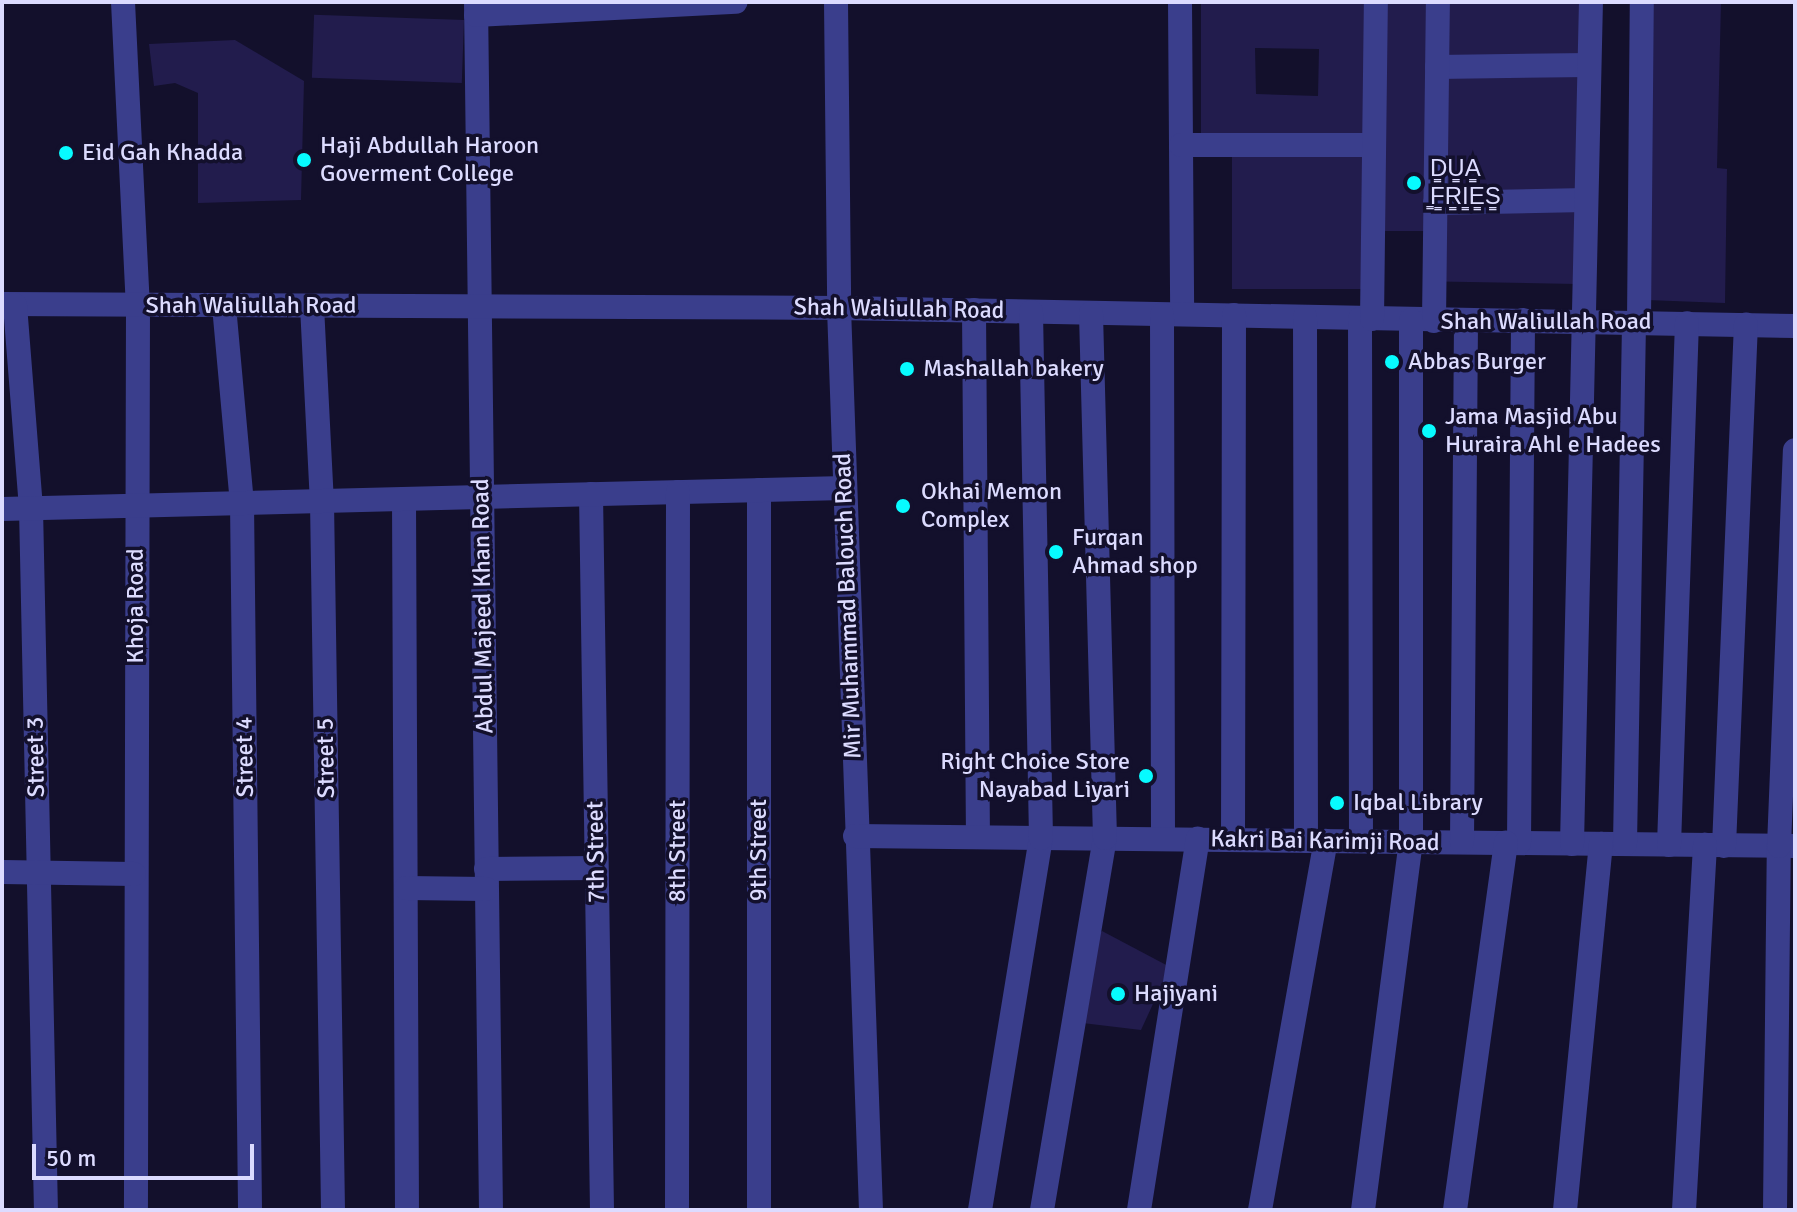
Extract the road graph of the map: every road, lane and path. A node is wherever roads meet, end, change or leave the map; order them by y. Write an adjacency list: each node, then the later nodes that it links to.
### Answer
1 (123, 2): 17 (street, Khoja Road)
2 (736, 2): 9 (street)
3 (836, 2): 21 (street, Mir Muhammad Balouch Road)
4 (1180, 2): 12 (street)
5 (1376, 2): 13 (street)
6 (1438, 2): 11 (street)
7 (1591, 2): 10 (street)
8 (1642, 2): 33 (street)
9 (476, 9): 20 (street, Abdul Majeed Khan Road)
10 (1589, 65): 11 (street); 14 (street)
11 (1437, 67): 15 (street)
12 (1181, 145): 13 (street); 25 (street)
13 (1374, 145): 28 (street)
14 (1586, 200): 15 (street); 31 (street)
15 (1435, 203): 30 (street)
16 (8, 304): 17 (street, Shah Waliullah Road); 47 (street, Street 3)
17 (138, 306): 18 (street, Shah Waliullah Road); 46 (street, Khoja Road)
18 (224, 306): 19 (street, Shah Waliullah Road); 45 (street, Street 4)
19 (312, 306): 20 (street, Shah Waliullah Road); 44 (street, Street 5)
20 (479, 306): 21 (street, Shah Waliullah Road); 42 (street, Abdul Majeed Khan Road)
21 (839, 308): 22 (street, Shah Waliullah Road); 38 (street, Mir Muhammad Balouch Road)
22 (974, 310): 23 (street, Shah Waliullah Road); 50 (street)
23 (1031, 312): 24 (street, Shah Waliullah Road); 51 (street)
24 (1091, 313): 25 (street, Shah Waliullah Road); 52 (street)
25 (1172, 314): 26 (street, Shah Waliullah Road); 53 (street)
26 (1234, 315): 27 (street, Shah Waliullah Road); 55 (street)
27 (1305, 317): 28 (street, Shah Waliullah Road); 56 (street)
28 (1366, 319): 30 (street, Shah Waliullah Road); 57 (street)
29 (1523, 320): 31 (street, Shah Waliullah Road); 32 (street, Shah Waliullah Road); 60 (street)
30 (1422, 321): 32 (street, Shah Waliullah Road); 58 (street)
31 (1583, 321): 33 (street, Shah Waliullah Road); 61 (street)
32 (1466, 322): 59 (street)
33 (1636, 322): 34 (street, Shah Waliullah Road); 62 (street)
34 (1687, 323): 35 (street, Shah Waliullah Road); 63 (street)
35 (1746, 324): 36 (street, Shah Waliullah Road); 64 (street)
36 (1795, 326)
37 (1795, 450): 65 (street)
38 (845, 488): 39 (street); 49 (street, Mir Muhammad Balouch Road)
39 (759, 490): 40 (street); 80 (street, 9th Street)
40 (678, 492): 41 (street); 79 (street, 8th Street)
41 (591, 494): 42 (street); 66 (street, 7th Street)
42 (481, 497): 43 (street); 70 (street, Abdul Majeed Khan Road)
43 (404, 499): 44 (street); 71 (street)
44 (322, 502): 45 (street); 75 (street, Street 5)
45 (242, 503): 46 (street); 74 (street, Street 4)
46 (137, 506): 47 (street); 69 (street, Khoja Road)
47 (31, 508): 48 (street); 68 (street, Street 3)
48 (2, 509)
49 (855, 836): 50 (street, Kakri Bai Karimji Road); 81 (street, Mir Muhammad Balouch Road)
50 (978, 837): 51 (street, Kakri Bai Karimji Road)
51 (1041, 838): 52 (street, Kakri Bai Karimji Road); 82 (street)
52 (1105, 838): 53 (street, Kakri Bai Karimji Road); 83 (street)
53 (1163, 839): 54 (street, Kakri Bai Karimji Road)
54 (1198, 839): 55 (street, Kakri Bai Karimji Road); 84 (street)
55 (1233, 840): 56 (street, Kakri Bai Karimji Road)
56 (1316, 841): 57 (street, Kakri Bai Karimji Road); 85 (street)
57 (1361, 841): 58 (street, Kakri Bai Karimji Road)
58 (1411, 842): 59 (street, Kakri Bai Karimji Road); 86 (street)
59 (1462, 842): 60 (street, Kakri Bai Karimji Road)
60 (1512, 843): 61 (street, Kakri Bai Karimji Road); 87 (street)
61 (1572, 844): 62 (street, Kakri Bai Karimji Road)
62 (1613, 844): 63 (street, Kakri Bai Karimji Road); 88 (street)
63 (1669, 845): 64 (street, Kakri Bai Karimji Road)
64 (1714, 846): 65 (street, Kakri Bai Karimji Road); 89 (street)
65 (1787, 846): 90 (street)
66 (596, 868): 70 (street); 78 (street, 7th Street)
67 (2, 872): 68 (street)
68 (38, 872): 69 (street); 72 (street, Street 3)
69 (134, 874): 73 (street, Khoja Road)
70 (486, 879): 71 (street); 77 (street, Abdul Majeed Khan Road)
71 (406, 888): 76 (street)
72 (46, 1210)
73 (136, 1210)
74 (250, 1210)
75 (333, 1210)
76 (407, 1210)
77 (491, 1210)
78 (602, 1210)
79 (677, 1210)
80 (759, 1210)
81 (871, 1210)
82 (980, 1210)
83 (1042, 1210)
84 (1139, 1210)
85 (1260, 1210)
86 (1363, 1210)
87 (1455, 1210)
88 (1565, 1210)
89 (1684, 1210)
90 (1775, 1210)

